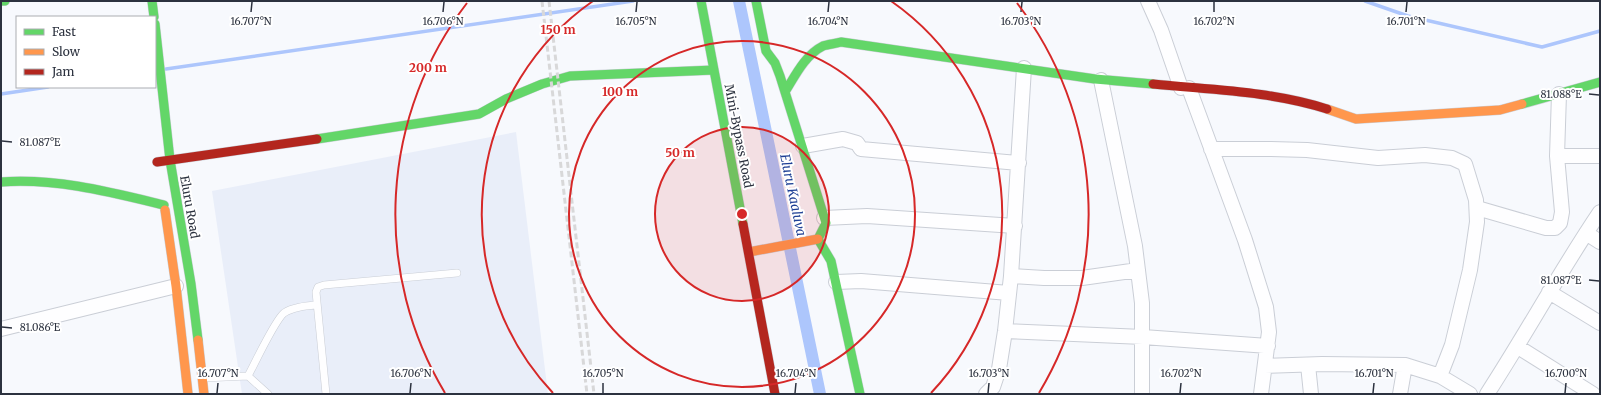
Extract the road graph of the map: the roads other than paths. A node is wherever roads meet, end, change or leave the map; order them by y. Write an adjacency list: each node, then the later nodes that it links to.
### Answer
1 (1, 1): 2 (street)
2 (5, 1)
3 (701, 1): 9 (street, Mini-Bypass Road)
4 (756, 1): 14 (street)
5 (1148, 1): 13 (street)
6 (152, 2): 7 (street)
7 (154, 16)
8 (156, 33): 20 (street, Eluru Road)
9 (714, 67): 20 (street); 31 (street, Mini-Bypass Road)
10 (1024, 68): 11 (street); 14 (street); 22 (street)
11 (1101, 80): 13 (street); 32 (street)
12 (1600, 82): 15 (street)
13 (1185, 88): 15 (street); 17 (street)
14 (785, 92): 16 (street)
15 (1559, 94): 18 (street)
16 (803, 146): 22 (street); 26 (street)
17 (1211, 149): 24 (street); 44 (street)
18 (1557, 156): 19 (street); 24 (street)
19 (1600, 156)
20 (170, 160): 21 (street); 51 (street, Eluru Road)
21 (157, 162)
22 (1019, 163): 27 (street)
23 (1, 182): 36 (street, Eluru Road)
24 (1476, 208): 50 (street)
25 (1600, 212): 28 (street)
26 (824, 218): 27 (street); 29 (street)
27 (1014, 226): 34 (street)
28 (1586, 233): 30 (street); 37 (street)
29 (818, 239): 31 (street); 35 (street)
30 (1600, 242)
31 (749, 252): 57 (street, Mini-Bypass Road)
32 (1138, 270): 34 (street); 43 (street)
33 (457, 273): 39 (lane)
34 (1011, 276): 38 (street)
35 (836, 282): 38 (street); 58 (street)
36 (176, 286): 41 (street); 51 (street, Eluru Road)
37 (1549, 292): 40 (street); 45 (street)
38 (1010, 293): 42 (street)
39 (317, 305): 49 (lane); 56 (lane)
40 (1600, 323)
41 (1, 328)
42 (1005, 331): 43 (street); 52 (street)
43 (1143, 337): 44 (street); 59 (street)
44 (1268, 346): 48 (street)
45 (1518, 347): 64 (street); 65 (street)
46 (1405, 364): 47 (street); 50 (street); 62 (street)
47 (1308, 365): 48 (street); 61 (street)
48 (1265, 366): 60 (street)
49 (248, 376): 51 (lane); 55 (lane)
50 (1440, 376): 63 (street)
51 (194, 379): 53 (street, Eluru Road); 54 (street, Eluru Road)
52 (993, 392)
53 (188, 394)
54 (204, 394)
55 (268, 394)
56 (326, 394)
57 (776, 394)
58 (860, 394)
59 (1142, 394)
60 (1261, 394)
61 (1311, 394)
62 (1400, 394)
63 (1470, 394)
64 (1487, 394)
65 (1593, 394)

